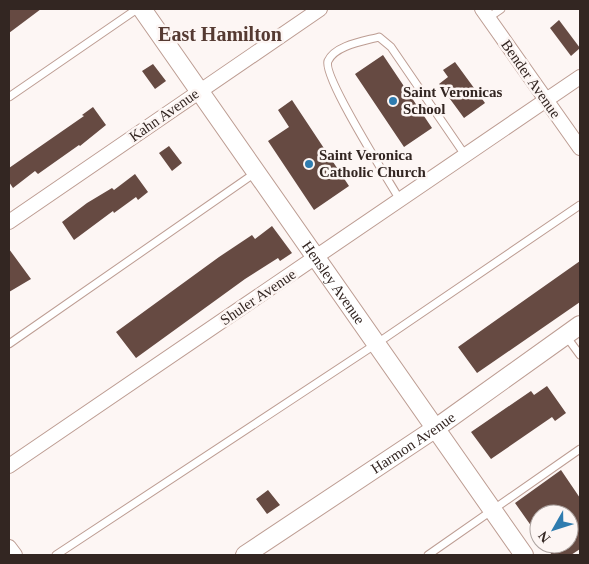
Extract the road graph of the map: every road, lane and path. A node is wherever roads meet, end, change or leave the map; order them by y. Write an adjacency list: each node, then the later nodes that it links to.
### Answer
1 (137, 9): 8 (lane)
2 (142, 9): 7 (street, Hensley Avenue)
3 (320, 9): 7 (street, Kahn Avenue)
4 (501, 9): 5 (lane)
5 (485, 13): 9 (street, Bender Avenue)
6 (580, 77): 9 (street, Shuler Avenue)
7 (201, 90): 12 (street, Hensley Avenue); 15 (street, Kahn Avenue)
8 (9, 97)
9 (546, 101): 10 (street, Bender Avenue); 11 (street, Shuler Avenue)
10 (580, 148)
11 (465, 155): 13 (street, Shuler Avenue); 13 (lane)
12 (258, 172): 16 (street, Hensley Avenue); 18 (lane)
13 (400, 200): 16 (street, Shuler Avenue)
14 (580, 205): 19 (lane)
15 (9, 222)
16 (317, 257): 19 (street, Hensley Avenue); 23 (street, Shuler Avenue)
17 (573, 330): 20 (lane); 21 (street, Harmon Avenue)
18 (9, 344)
19 (376, 344): 21 (street, Hensley Avenue); 28 (lane)
20 (580, 355)
21 (436, 428): 24 (street, Hensley Avenue); 26 (street, Harmon Avenue)
22 (580, 449): 24 (lane)
23 (9, 466)
24 (494, 510): 29 (lane); 30 (street, Hensley Avenue)
25 (9, 547): 27 (street)
26 (256, 552)
27 (15, 555)
28 (56, 555)
29 (428, 555)
30 (524, 555)

